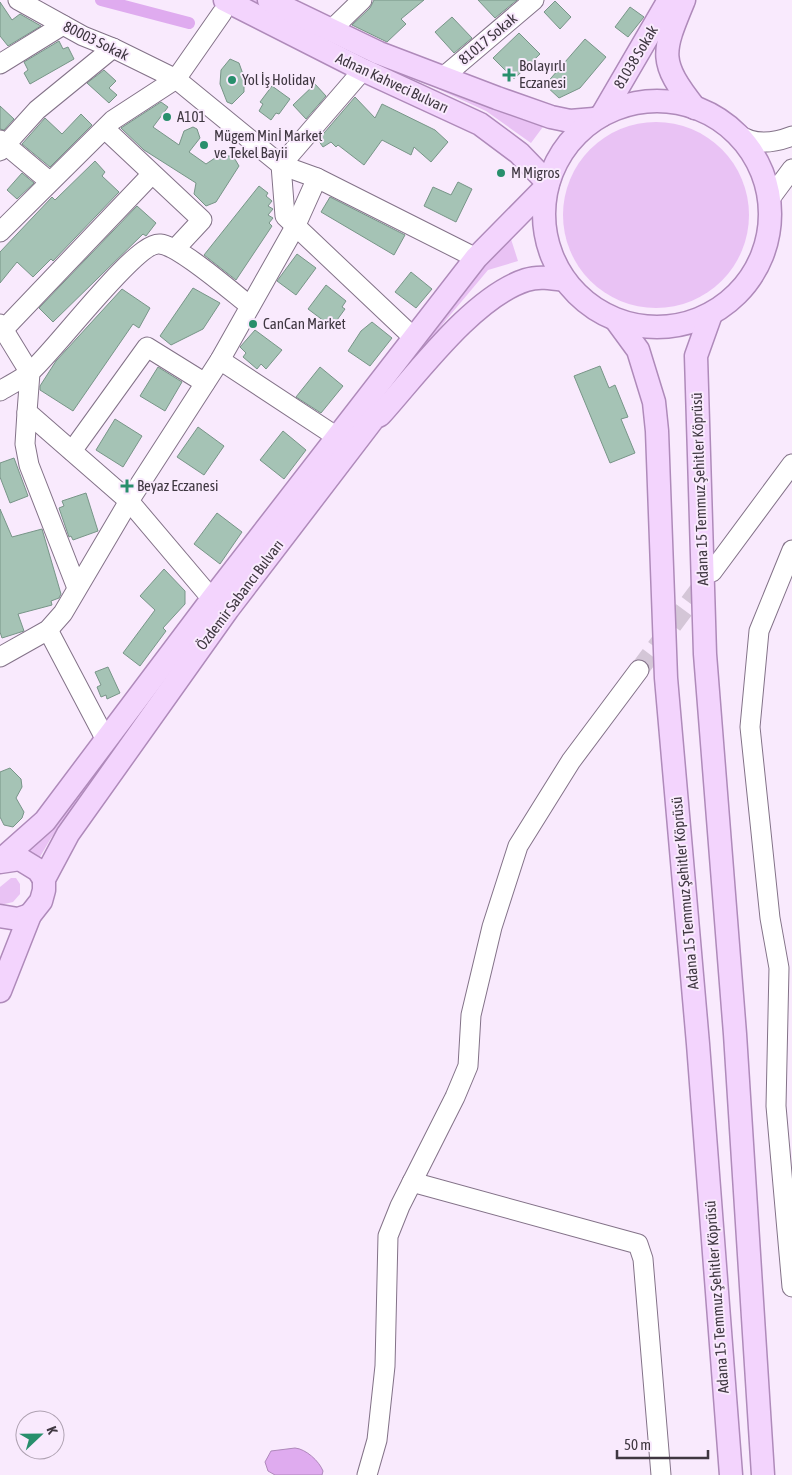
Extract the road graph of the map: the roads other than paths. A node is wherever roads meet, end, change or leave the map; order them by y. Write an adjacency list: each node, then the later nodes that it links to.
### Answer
1 (18, 0): 8 (street, 80003 Sokak)
2 (269, 0): 9 (main road, Adnan Kahveci Bulvarı)
3 (362, 0): 9 (street)
4 (534, 0): 13 (street, 81017 Sokak)
5 (669, 0): 16 (main road, 81038 Sokak)
6 (684, 0): 15 (main road, 81038 Sokak)
7 (223, 6): 12 (main road, Adnan Kahveci Bulvarı); 14 (street)
8 (62, 25): 10 (street, 80003 Sokak); 11 (street)
9 (330, 31): 13 (main road, Adnan Kahveci Bulvarı)
10 (113, 48): 14 (street, 80003 Sokak); 20 (street)
11 (0, 64)
12 (362, 70): 21 (street); 26 (main road, Adnan Kahveci Bulvarı)
13 (442, 78): 16 (main road, Adnan Kahveci Bulvarı)
14 (176, 79): 17 (street); 21 (street, 80003 Sokak)
15 (695, 108): 16 (main road); 18 (main road)
16 (598, 117): 26 (main road)
17 (104, 129): 23 (street); 25 (street)
18 (737, 133): 19 (street); 27 (main road)
19 (792, 136)
20 (2, 146): 25 (street)
21 (281, 165): 24 (street, 80003 Sokak); 28 (street)
22 (792, 169): 27 (street)
23 (152, 174): 30 (street); 36 (street)
24 (317, 178): 28 (street); 31 (street, 80003 Sokak)
25 (49, 182): 29 (street)
26 (548, 185): 31 (main road, Özdemir Sabancı Bulvarı); 32 (main road)
27 (770, 200): 34 (main road)
28 (295, 227): 33 (street); 37 (street)
29 (0, 232)
30 (175, 249): 33 (street); 39 (street)
31 (476, 258): 37 (main road, Özdemir Sabancı Bulvarı)
32 (564, 280): 35 (main road); 56 (main road, Özdemir Sabancı Bulvarı)
33 (250, 306): 38 (street)
34 (711, 314): 35 (main road); 65 (main road, Adana 15 Temmuz Şehitler Köprüsü)
35 (616, 320): 64 (main road, Adana 15 Temmuz Şehitler Köprüsü)
36 (2, 327): 39 (street)
37 (414, 338): 43 (main road, Özdemir Sabancı Bulvarı)
38 (220, 360): 40 (street); 43 (street)
39 (30, 373): 41 (street); 42 (street)
40 (205, 383): 44 (street); 46 (street)
41 (0, 391)
42 (27, 412): 44 (street); 49 (street)
43 (337, 437): 50 (main road, Özdemir Sabancı Bulvarı)
44 (72, 451): 46 (street)
45 (792, 464): 48 (street)
46 (128, 501): 49 (street); 50 (street)
47 (792, 550): 61 (street)
48 (712, 572)
49 (78, 588): 51 (street)
50 (212, 599): 54 (main road, Özdemir Sabancı Bulvarı)
51 (48, 630): 52 (street); 54 (street)
52 (1, 653)
53 (638, 670): 60 (street)
54 (106, 740): 55 (main road, Özdemir Sabancı Bulvarı)
55 (0, 862): 56 (main road)
56 (44, 879): 57 (main road, Özdemir Sabancı Bulvarı)
57 (30, 915): 58 (main road); 59 (main road, Özdemir Sabancı Bulvarı)
58 (0, 916)
59 (0, 991)
60 (412, 1182): 62 (street); 63 (street)
61 (792, 1286)
62 (367, 1475)
63 (661, 1475)
64 (731, 1475)
65 (763, 1475)

